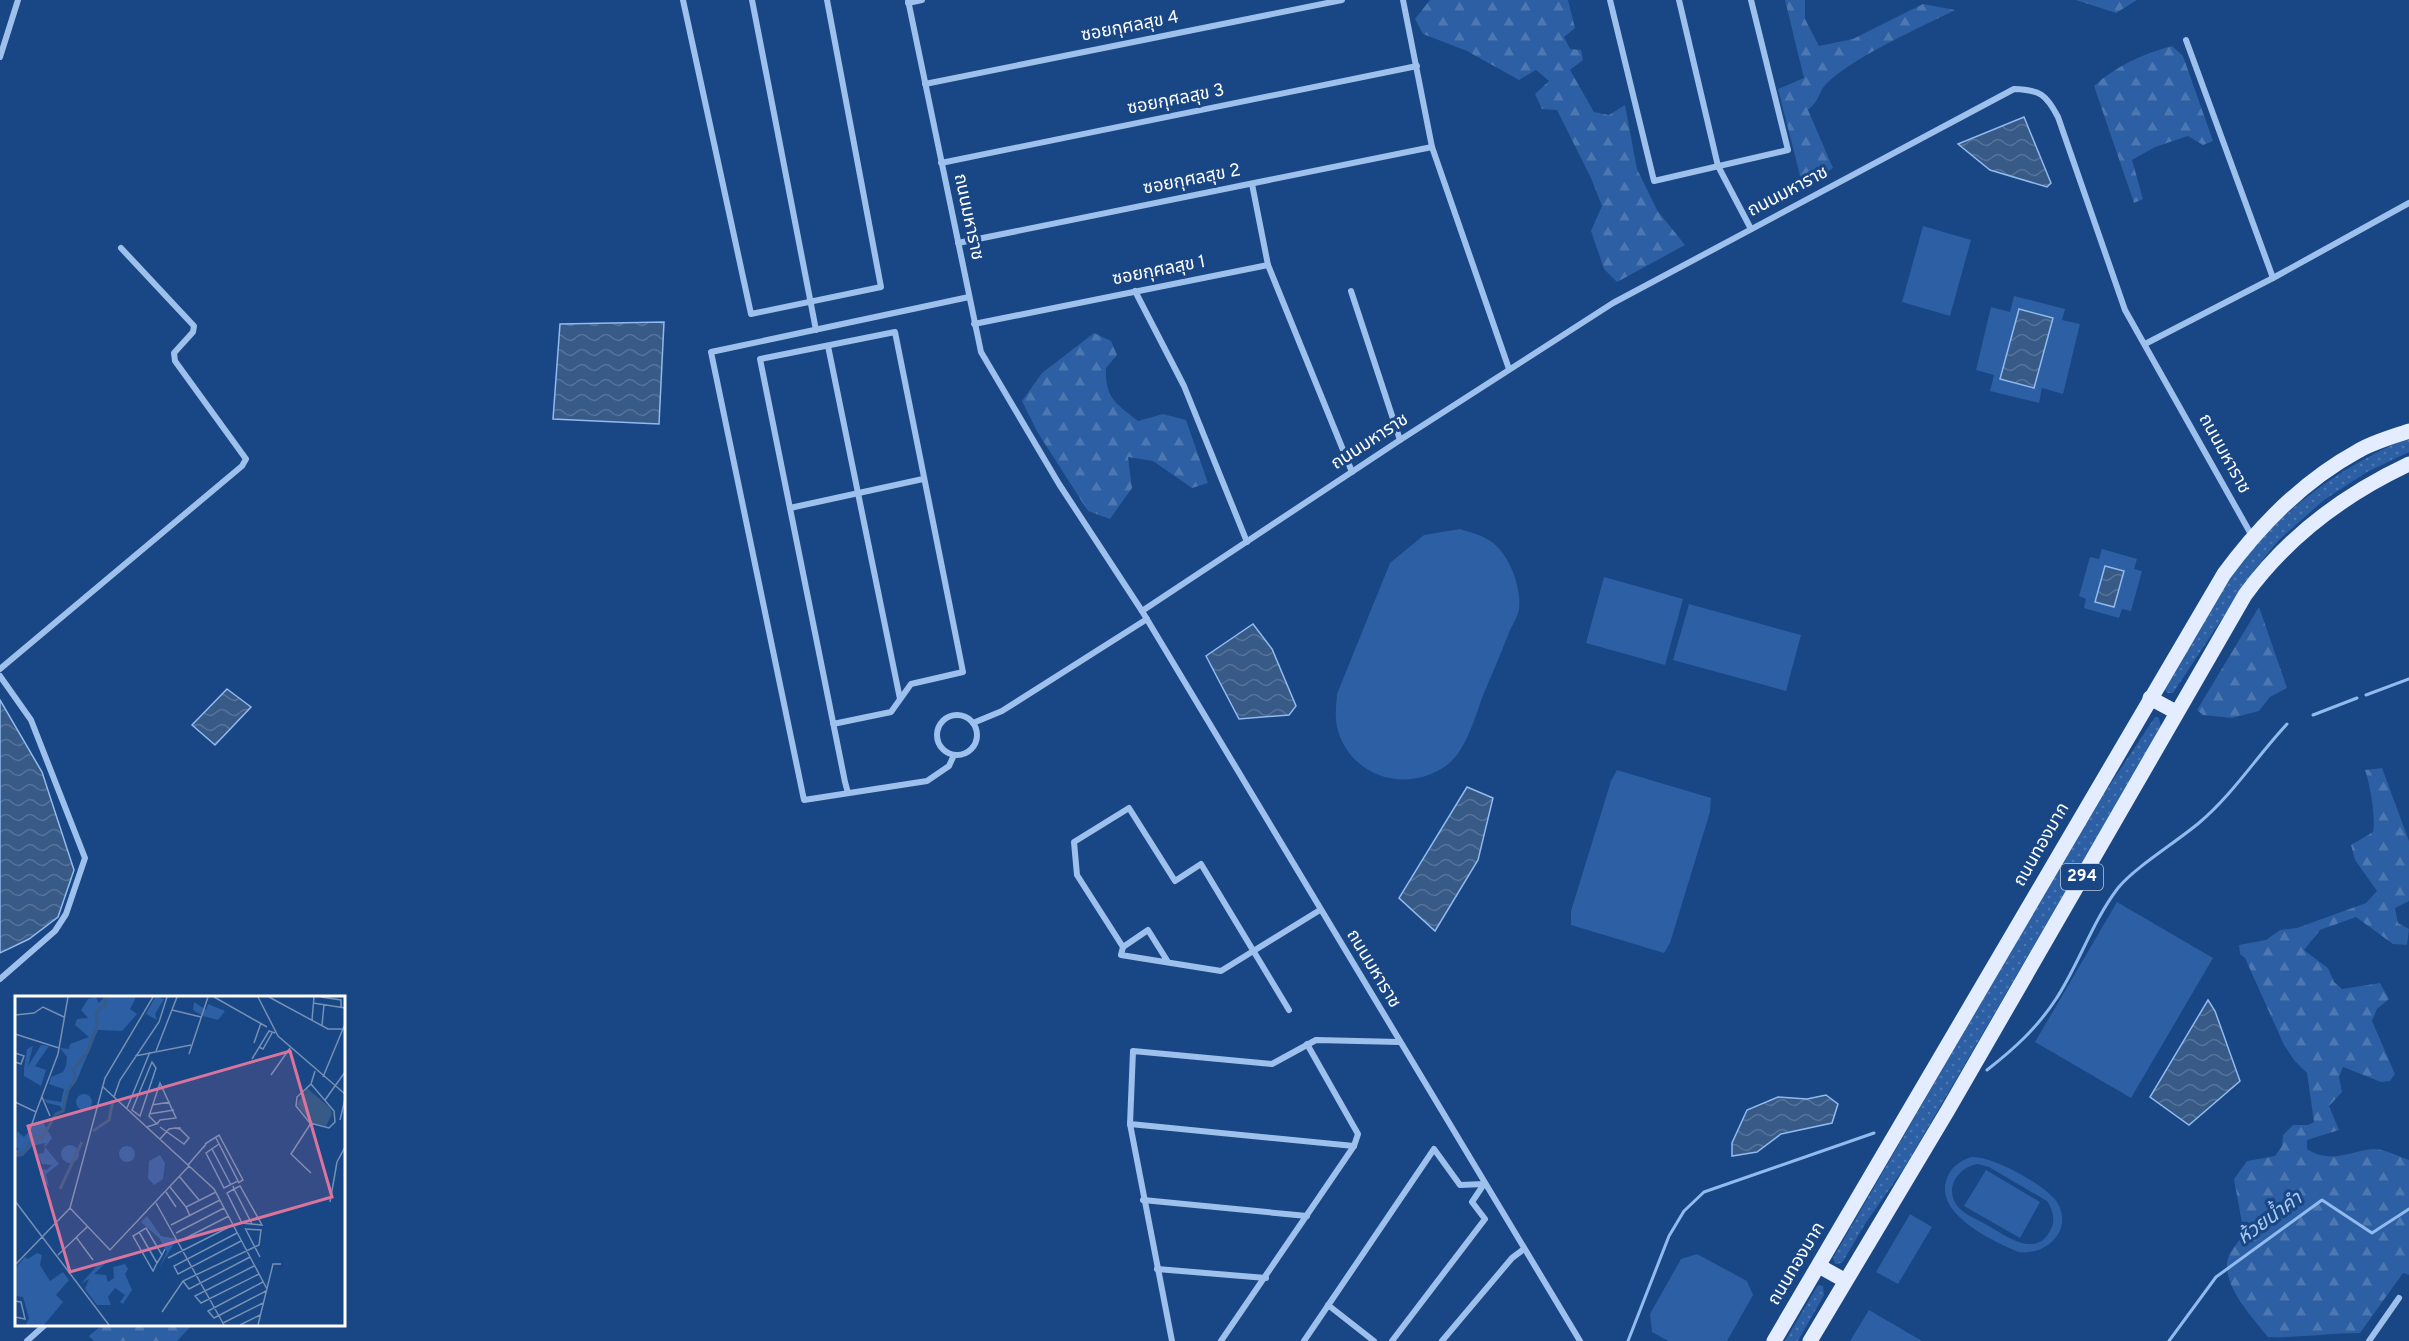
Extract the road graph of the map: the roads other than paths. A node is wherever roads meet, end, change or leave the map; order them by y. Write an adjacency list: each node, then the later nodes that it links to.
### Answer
1 (18, 0): 13 (street)
2 (683, 0): 29 (street)
3 (752, 0): 29 (street)
4 (827, 0): 29 (street)
5 (922, 0): 11 (street)
6 (1342, 0): 15 (street, ซอยกุศลสุข 4)
7 (1403, 0): 14 (street)
8 (1610, 0): 18 (street)
9 (1679, 0): 18 (street)
10 (1751, 0): 18 (street)
11 (908, 1): 15 (street, ถนนมหาราช)
12 (2186, 40): 25 (street)
13 (0, 57)
14 (1417, 66): 16 (street); 17 (street, ซอยกุศลสุข 3)
15 (925, 84): 17 (street, ถนนมหาราช)
16 (1432, 147): 19 (street, ซอยกุศลสุข 2); 34 (street)
17 (941, 163): 22 (street, ถนนมหาราช)
18 (1718, 166): 21 (street)
19 (1252, 184): 22 (street, ซอยกุศลสุข 2); 24 (street)
20 (2409, 203): 25 (street)
21 (1751, 229): 32 (street, ถนนมหาราช); 34 (street, ถนนมหาราช)
22 (958, 243): 28 (street, ถนนมหาราช)
23 (121, 248): 46 (street)
24 (1268, 265): 26 (street, ซอยกุศลสุข 1); 38 (street)
25 (2273, 278): 32 (street)
26 (1135, 291): 30 (street, ซอยกุศลสุข 1); 43 (street)
27 (1352, 291): 36 (street)
28 (969, 297): 30 (street, ถนนมหาราช); 31 (street)
29 (811, 303): 31 (street)
30 (974, 324): 44 (street, ถนนมหาราช)
31 (816, 330): 54 (street)
32 (2145, 344): 42 (street, ถนนมหาราช)
33 (828, 346): 39 (street); 40 (street); 41 (street)
34 (1509, 369): 36 (street, ถนนมหาราช)
35 (2409, 431): 42 (main road, ถนนทองมาก / 294)
36 (1400, 440): 38 (street, ถนนมหาราช)
37 (2409, 464): 50 (main road, 294)
38 (1352, 472): 43 (street, ถนนมหาราช)
39 (923, 479): 40 (street); 49 (street)
40 (858, 494): 41 (street); 49 (street)
41 (790, 508): 52 (street)
42 (2252, 536): 48 (main road, ถนนทองมาก / 294)
43 (1247, 542): 44 (street, ถนนมหาราช)
44 (1142, 611): 45 (street, ถนนมหาราช)
45 (1147, 619): 51 (street); 55 (street, ถนนมหาราช)
46 (0, 669)
47 (0, 676): 59 (street)
48 (2151, 698): 50 (main road); 69 (main road, ถนนทองมาก / 294)
49 (900, 699): 52 (street)
50 (2176, 712): 72 (main road, 294)
51 (973, 723): 53 (street); 53 (street)
52 (833, 724): 54 (street)
53 (954, 755): 54 (street)
54 (848, 793)
55 (1320, 910): 57 (street); 61 (street, ถนนมหาราช)
56 (1123, 947): 57 (street); 58 (street); 58 (street)
57 (1253, 951): 58 (street); 60 (street)
58 (1168, 962)
59 (0, 979)
60 (1289, 1010)
61 (1400, 1042): 62 (street); 65 (street, ถนนมหาราช)
62 (1307, 1044): 63 (street); 64 (street)
63 (1130, 1124): 64 (street); 66 (street)
64 (1354, 1146): 67 (street)
65 (1485, 1184): 68 (street, ถนนมหาราช); 74 (street); 81 (street)
66 (1143, 1200): 67 (street); 70 (street)
67 (1306, 1216): 71 (street)
68 (1524, 1250): 82 (street); 83 (street, ถนนมหาราช)
69 (1819, 1266): 72 (main road); 84 (main road, ถนนทองมาก / 294)
70 (1157, 1269): 71 (street); 77 (street)
71 (1266, 1278): 78 (street)
72 (1844, 1280): 85 (main road, 294)
73 (2399, 1298): 86 (street)
74 (1328, 1305): 79 (street); 80 (street)
75 (44, 1326): 76 (street)
76 (27, 1341)
77 (1172, 1341)
78 (1221, 1341)
79 (1304, 1341)
80 (1374, 1341)
81 (1392, 1341)
82 (1442, 1341)
83 (1580, 1341)
84 (1774, 1341)
85 (1810, 1341)
86 (2369, 1341)

